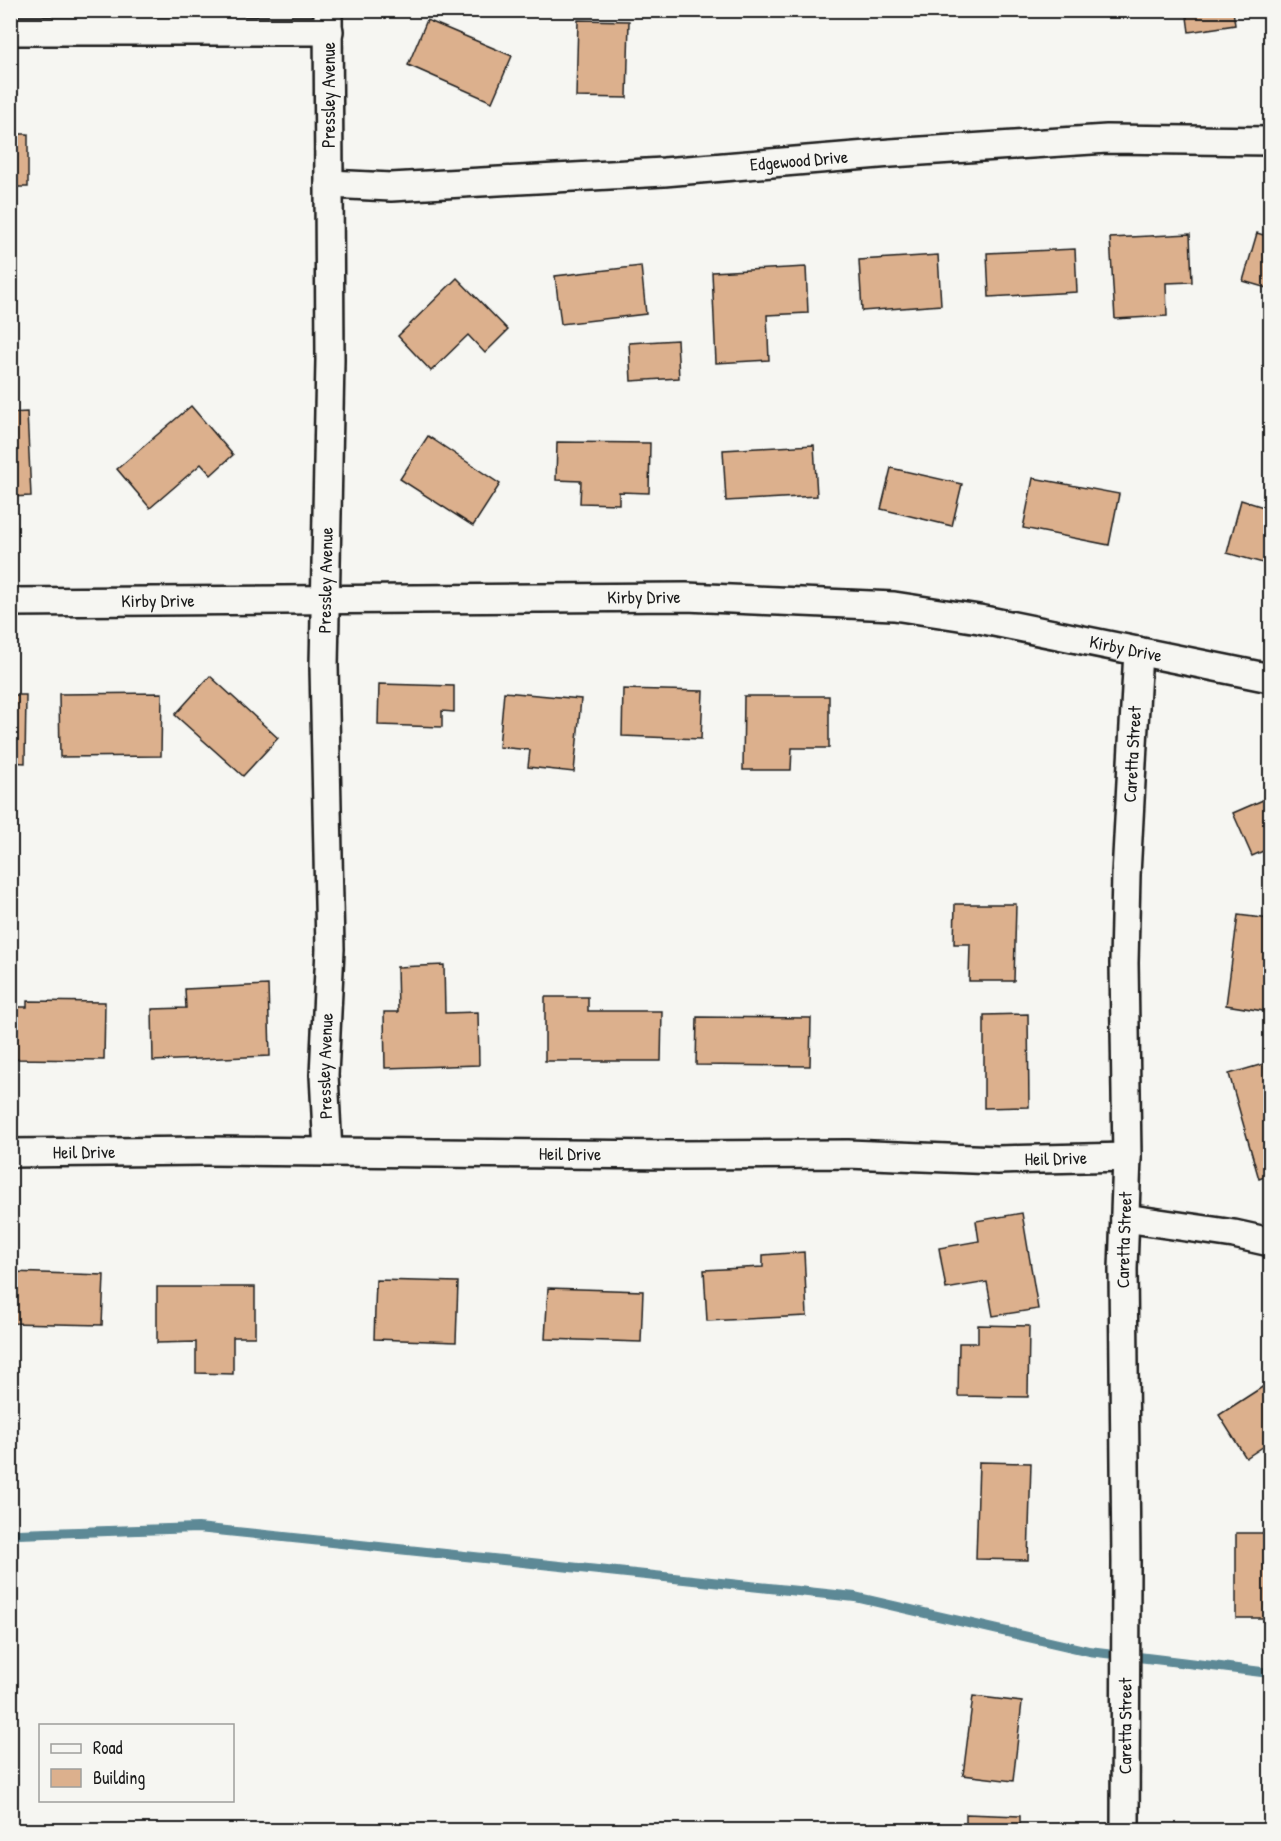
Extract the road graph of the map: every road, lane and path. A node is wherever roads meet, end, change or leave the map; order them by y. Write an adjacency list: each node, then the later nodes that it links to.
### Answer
1 (328, 21): 2 (street); 4 (street, Pressley Avenue)
2 (10, 31)
3 (1270, 141): 4 (street, Edgewood Drive)
4 (329, 184): 5 (street, Pressley Avenue)
5 (325, 600): 6 (street, Kirby Drive); 7 (street, Kirby Drive); 9 (street, Pressley Avenue)
6 (10, 602)
7 (1138, 651): 8 (street, Kirby Drive); 11 (street, Caretta Street)
8 (1270, 678)
9 (328, 1152): 10 (street, Heil Drive); 11 (street, Heil Drive)
10 (10, 1153)
11 (1127, 1157): 12 (street, Caretta Street)
12 (1125, 1218): 13 (street); 14 (street, Caretta Street)
13 (1270, 1242)
14 (1125, 1830)

